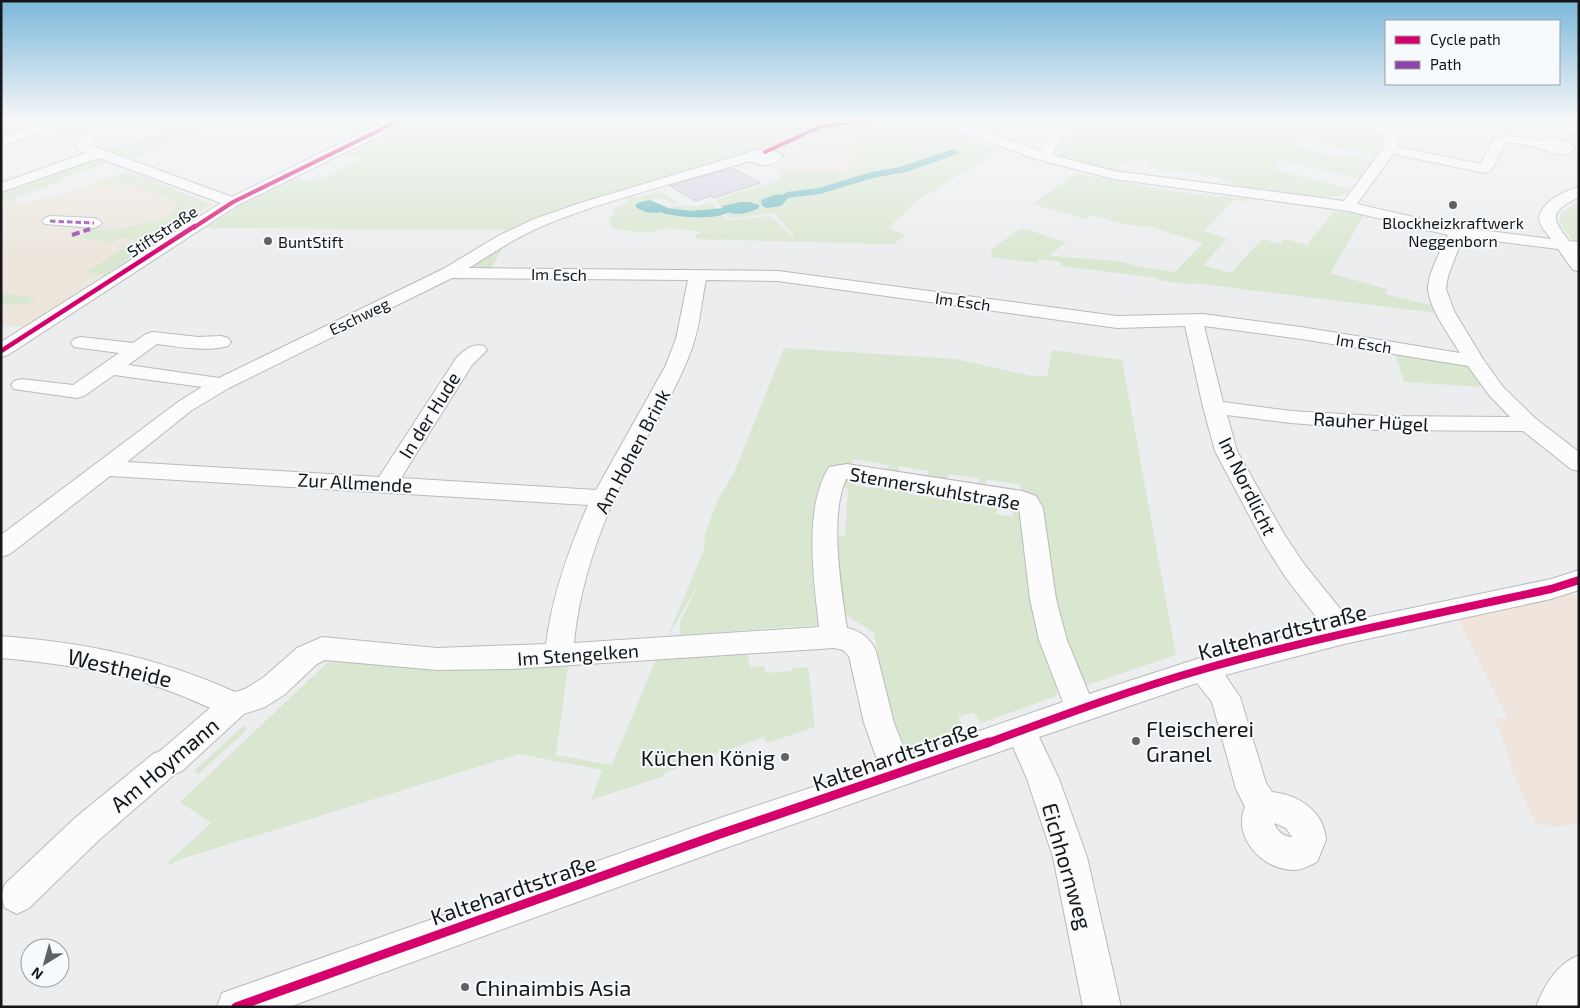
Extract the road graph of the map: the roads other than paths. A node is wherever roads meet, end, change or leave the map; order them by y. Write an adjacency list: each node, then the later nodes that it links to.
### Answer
1 (62, 166): 9 (street)
2 (135, 166): 11 (street)
3 (306, 166): 11 (street, Stiftstraße)
4 (718, 166): 18 (street, Eschweg)
5 (1074, 166): 12 (street)
6 (1377, 166): 12 (street)
7 (1471, 166): 8 (street)
8 (1487, 166)
9 (1, 188)
10 (1579, 191): 16 (street)
11 (233, 202): 25 (street, Stiftstraße)
12 (1348, 206): 14 (street)
13 (50, 221): 15 (street)
14 (1457, 232): 16 (street); 26 (street)
15 (72, 236)
16 (1571, 246): 17 (street)
17 (1579, 266)
18 (449, 273): 19 (street, Im Esch); 28 (street, Eschweg)
19 (698, 276): 20 (street, Im Esch); 35 (street, Am Hohen Brink)
20 (1193, 320): 26 (street, Im Esch); 30 (street, Im Nordlicht)
21 (221, 342): 23 (street)
22 (81, 343): 23 (street)
23 (135, 349): 27 (street)
24 (477, 350): 34 (street, In der Hude)
25 (1, 351)
26 (1474, 361): 31 (street)
27 (110, 368): 28 (street); 29 (street)
28 (222, 384): 33 (street, Eschweg)
29 (21, 385)
30 (1213, 407): 31 (street, Rauher Hügel); 38 (street, Im Nordlicht)
31 (1528, 424): 32 (street)
32 (1579, 464)
33 (106, 468): 34 (street, Zur Allmende); 36 (street, Eschweg)
34 (386, 484): 35 (street, Zur Allmende)
35 (604, 498): 42 (street, Am Hohen Brink)
36 (1, 548)
37 (1579, 580): 38 (street, Kaltehardtstraße)
38 (1344, 633): 43 (street, Kaltehardtstraße)
39 (834, 637): 42 (street, Im Stengelken); 45 (street, Stennerskuhlstraße); 47 (street)
40 (1, 647): 44 (street, Westheide)
41 (322, 648): 42 (street, Im Stengelken); 44 (street, Am Hoymann)
42 (559, 656)
43 (1203, 669): 45 (street, Kaltehardtstraße); 48 (street, Kaltehardtstraße)
44 (234, 706): 49 (street, Am Hoymann)
45 (1080, 709): 46 (street, Kaltehardtstraße)
46 (1020, 730): 47 (street, Kaltehardtstraße); 52 (street, Eichhornweg)
47 (898, 772): 51 (street, Kaltehardtstraße)
48 (1264, 808)
49 (17, 896)
50 (1579, 974): 53 (street)
51 (236, 1007)
52 (1102, 1007)
53 (1555, 1007)

